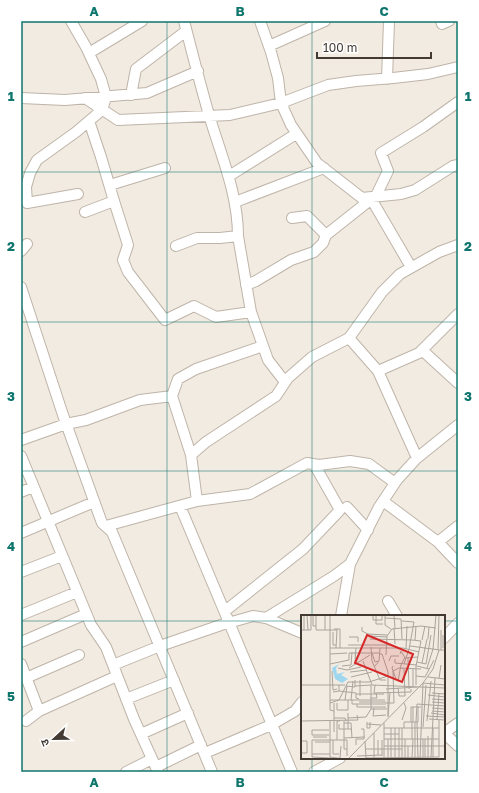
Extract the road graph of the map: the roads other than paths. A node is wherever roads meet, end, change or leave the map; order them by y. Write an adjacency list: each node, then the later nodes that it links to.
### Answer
1 (70, 21): 10 (street)
2 (142, 21): 10 (street)
3 (260, 21): 9 (street)
4 (325, 21): 9 (street)
5 (389, 21): 13 (street)
6 (441, 21): 7 (street)
7 (449, 21)
8 (185, 26): 12 (street); 14 (street)
9 (269, 46): 19 (street)
10 (89, 53): 15 (street)
11 (458, 67): 13 (street)
12 (198, 71): 14 (street); 21 (street)
13 (387, 79): 19 (street)
14 (131, 95): 15 (street)
15 (106, 97): 17 (street); 20 (street)
16 (21, 98): 17 (street)
17 (85, 98): 20 (street)
18 (458, 102): 30 (street)
19 (281, 103): 21 (street); 23 (street)
20 (102, 110): 21 (street); 22 (street)
21 (209, 116): 27 (street)
22 (89, 121): 28 (street); 29 (street)
23 (296, 134): 26 (street); 27 (street)
24 (458, 165): 30 (street)
25 (165, 168): 28 (street)
26 (324, 168): 30 (street); 32 (street)
27 (229, 176): 32 (street)
28 (110, 185): 31 (street)
29 (78, 194)
30 (374, 197): 35 (street); 39 (street)
31 (114, 201): 33 (street); 42 (street)
32 (235, 202): 36 (street)
33 (85, 212)
34 (292, 218): 35 (street)
35 (326, 235): 40 (street)
36 (238, 236): 38 (street); 40 (street)
37 (458, 245): 39 (street)
38 (176, 246)
39 (411, 267): 44 (street)
40 (246, 284): 42 (street)
41 (21, 287): 51 (street)
42 (251, 312): 45 (street)
43 (458, 314): 46 (street)
44 (349, 338): 47 (street); 48 (street)
45 (263, 346): 48 (street); 50 (street)
46 (422, 350): 47 (street); 49 (street)
47 (378, 371): 56 (street)
48 (285, 382): 54 (street)
49 (458, 383)
50 (172, 396): 51 (street); 54 (street)
51 (66, 424): 53 (street); 63 (street)
52 (458, 425): 56 (street)
53 (21, 440)
54 (191, 455): 61 (street)
55 (21, 456): 59 (street)
56 (417, 458): 58 (street)
57 (314, 464): 58 (street); 61 (street); 78 (street)
58 (394, 483): 62 (street)
59 (33, 487): 60 (street); 66 (street)
60 (21, 492)
61 (197, 501): 64 (street)
62 (383, 501): 69 (street); 71 (street)
63 (94, 502): 66 (street); 67 (street)
64 (180, 506): 67 (street); 78 (street)
65 (347, 506): 69 (street)
66 (48, 522): 70 (street); 72 (street)
67 (106, 526): 89 (street)
68 (458, 526): 71 (street)
69 (368, 530): 74 (street)
70 (21, 533)
71 (438, 542): 73 (street)
72 (62, 556): 75 (street); 76 (street)
73 (458, 563)
74 (350, 564): 81 (street); 83 (street)
75 (21, 572)
76 (77, 592): 79 (street); 80 (street)
77 (388, 601): 82 (street)
78 (224, 611): 84 (street)
79 (86, 614): 88 (street); 92 (street)
80 (21, 615)
81 (341, 615)
82 (396, 615)
83 (266, 618): 84 (street); 86 (street)
84 (230, 622): 89 (street); 102 (street)
85 (458, 625): 87 (street)
86 (301, 633)
87 (445, 637)
88 (21, 642)
89 (160, 646): 92 (street); 95 (street)
90 (79, 656): 94 (street)
91 (21, 664): 94 (street)
92 (113, 665): 93 (street)
93 (117, 676): 96 (street); 98 (street)
94 (26, 678): 98 (street)
95 (174, 680): 96 (street); 99 (street)
96 (126, 699): 104 (street)
97 (301, 703): 102 (street)
98 (39, 712): 100 (street)
99 (188, 712): 104 (street); 107 (street)
100 (26, 721)
101 (458, 723): 103 (street)
102 (271, 725): 107 (street); 112 (street)
103 (445, 732)
104 (141, 734): 109 (street)
105 (445, 734): 106 (street)
106 (458, 746)
107 (203, 749): 109 (street); 111 (street)
108 (338, 759): 113 (street)
109 (155, 766): 110 (street)
110 (126, 772)
111 (212, 772)
112 (292, 772)
113 (314, 772)

